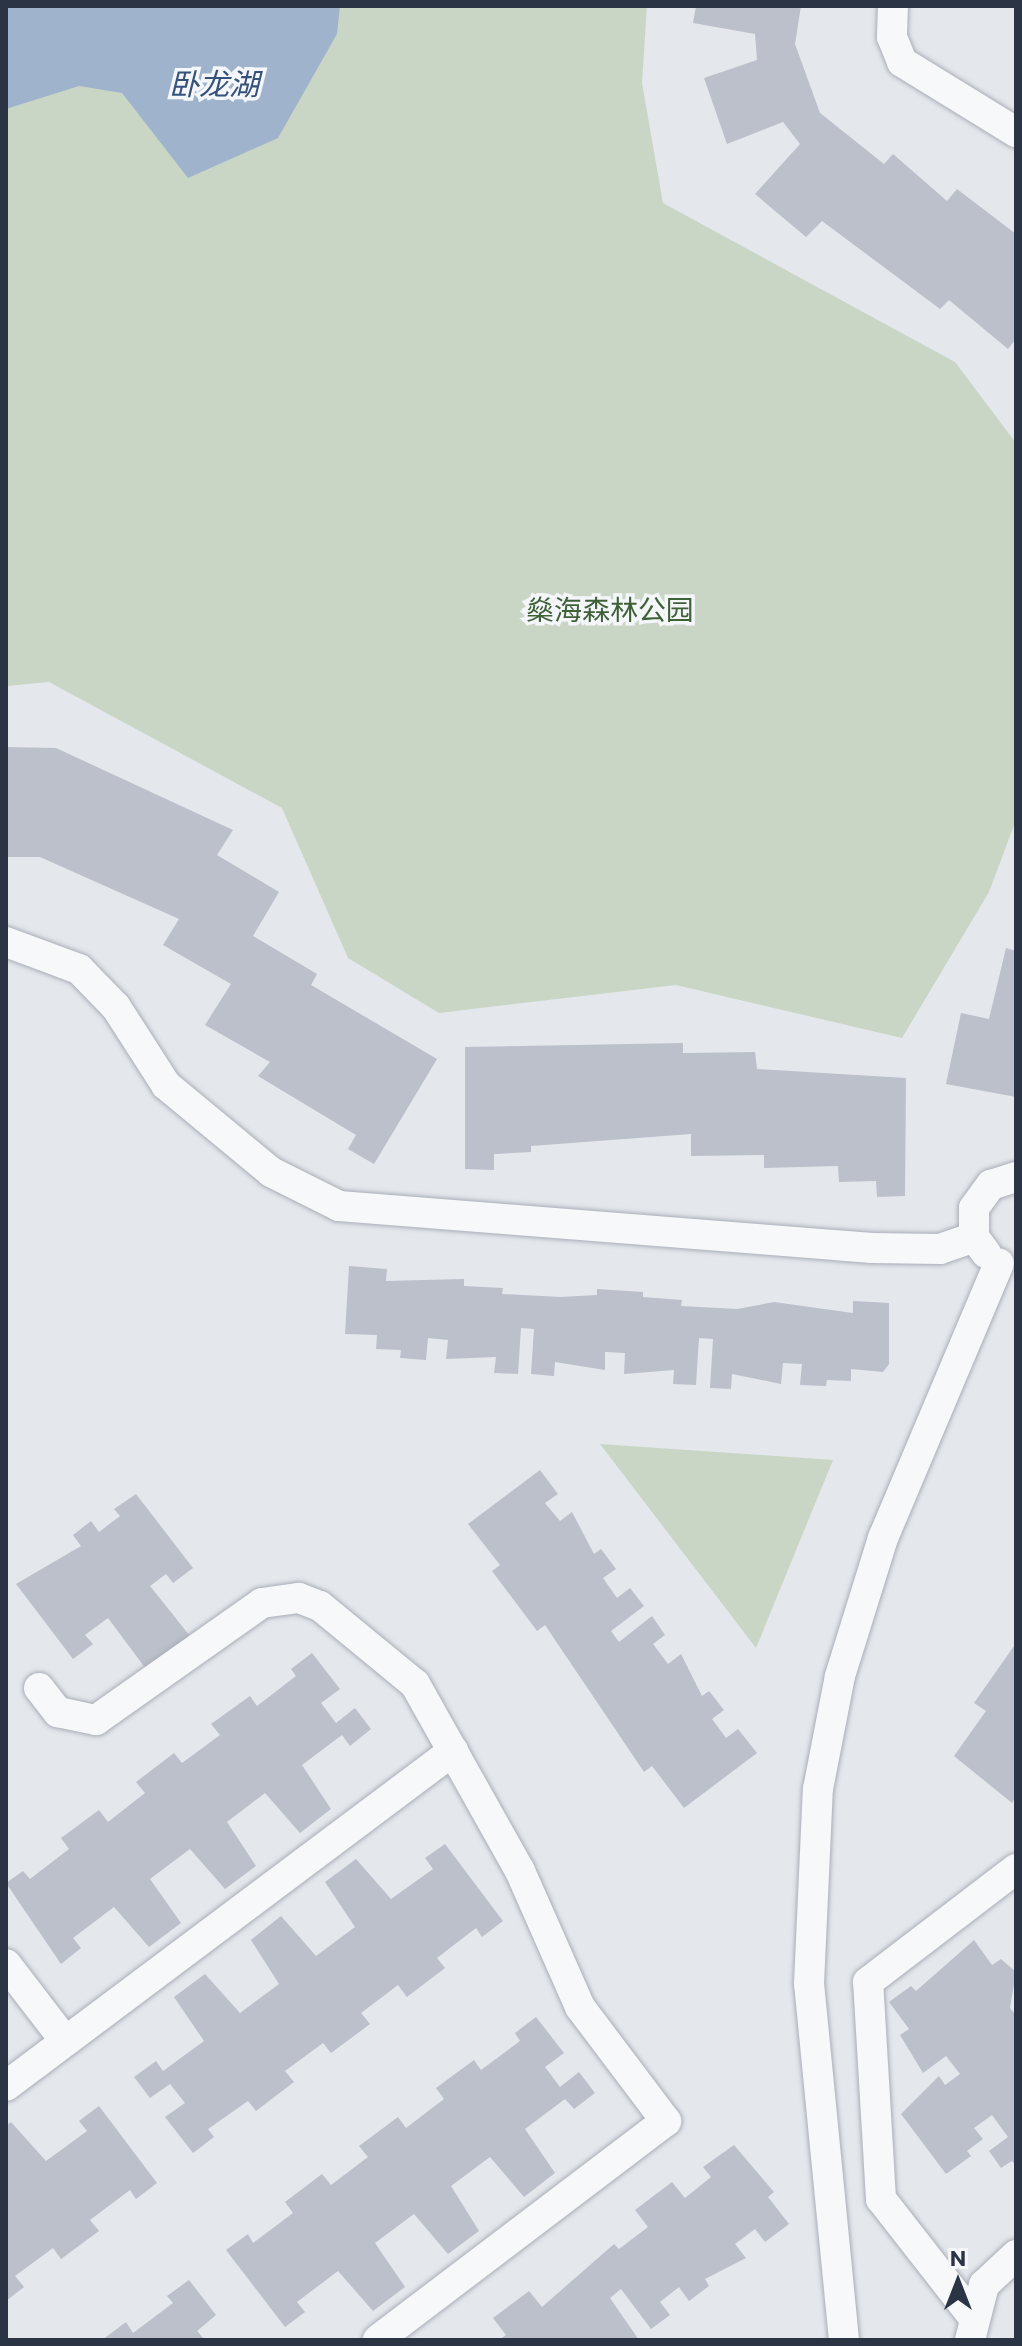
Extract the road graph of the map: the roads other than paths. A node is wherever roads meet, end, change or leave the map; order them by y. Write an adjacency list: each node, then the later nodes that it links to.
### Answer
1 (893, 6): 2 (lane)
2 (1016, 132)
3 (6, 942): 5 (lane)
4 (1016, 1177): 5 (lane)
5 (974, 1237): 6 (lane)
6 (1008, 1265): 16 (lane)
7 (39, 1688): 8 (lane)
8 (453, 1751): 11 (lane); 15 (lane)
9 (1016, 1869): 14 (lane)
10 (6, 1964): 11 (lane)
11 (65, 2041): 12 (lane)
12 (6, 2086)
13 (1016, 2255): 14 (lane)
14 (972, 2329)
15 (378, 2340)
16 (844, 2340)

